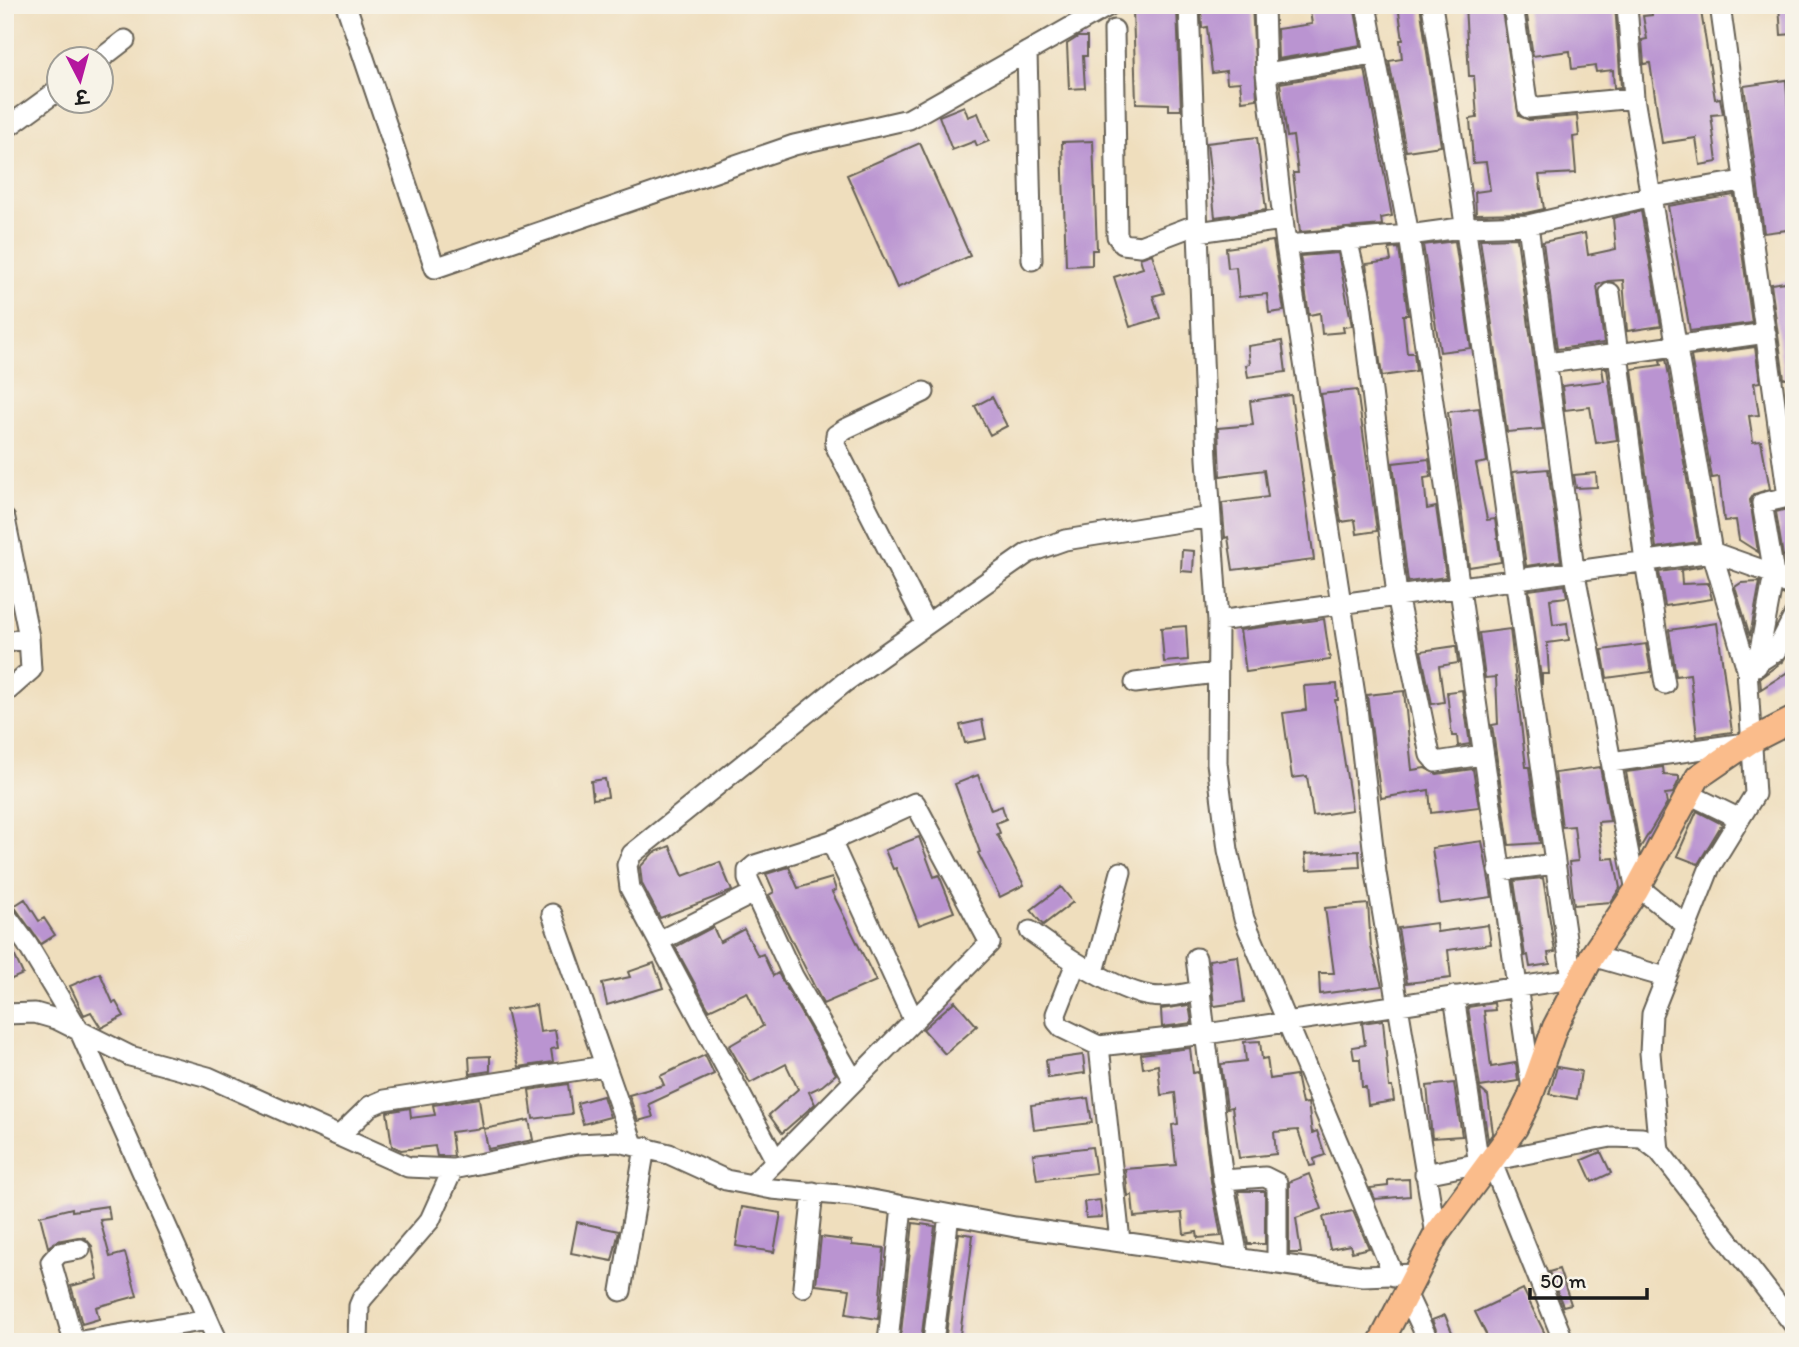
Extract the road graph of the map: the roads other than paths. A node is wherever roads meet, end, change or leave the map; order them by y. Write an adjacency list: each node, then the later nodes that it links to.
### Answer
1 (346, 5): 13 (street)
2 (1110, 5): 13 (street)
3 (1189, 5): 24 (street)
4 (1264, 5): 15 (street)
5 (1366, 5): 14 (street)
6 (1432, 5): 23 (street)
7 (1513, 5): 16 (street)
8 (1627, 5): 16 (street)
9 (1720, 5): 19 (street)
10 (1114, 30): 24 (street)
11 (125, 40): 12 (street)
12 (116, 47)
13 (1027, 52): 28 (street)
14 (1373, 55): 15 (street); 25 (street)
15 (1265, 73): 21 (street)
16 (1634, 98): 20 (street)
17 (46, 99): 18 (street)
18 (5, 129)
19 (1742, 181): 20 (street); 30 (street)
20 (1652, 196): 22 (street); 31 (street)
21 (1283, 220): 24 (street); 27 (street)
22 (1528, 225): 23 (street); 33 (street)
23 (1467, 227): 25 (street); 43 (street)
24 (1198, 228): 37 (street)
25 (1409, 235): 26 (street); 44 (street)
26 (1347, 239): 27 (street); 46 (street)
27 (1286, 245): 47 (street)
28 (1032, 260)
29 (1610, 293): 32 (street)
30 (1766, 333): 31 (street); 36 (street)
31 (1677, 345): 32 (street); 39 (street)
32 (1618, 354): 33 (street); 40 (street)
33 (1547, 363): 41 (street)
34 (924, 392): 50 (street)
35 (1794, 397): 36 (street)
36 (1774, 401): 42 (street)
37 (1211, 517): 49 (street); 50 (street)
38 (5, 519): 51 (street)
39 (1712, 552): 40 (street); 42 (street); 53 (street)
40 (1645, 561): 41 (street); 56 (street)
41 (1574, 569): 43 (street); 61 (street)
42 (1774, 575): 45 (street); 53 (street)
43 (1513, 578): 44 (street); 65 (street)
44 (1460, 586): 46 (street); 60 (street)
45 (1794, 589)
46 (1397, 595): 47 (street); 60 (street)
47 (1341, 603): 49 (street); 83 (street)
48 (1794, 616): 53 (street)
49 (1218, 621): 54 (street)
50 (926, 624): 74 (street)
51 (29, 637): 52 (street); 57 (street)
52 (5, 643)
53 (1751, 667): 59 (street)
54 (1216, 673): 55 (street); 85 (street)
55 (1135, 683)
56 (1665, 684)
57 (5, 693)
58 (1794, 719): 59 (main road)
59 (1749, 742): 61 (street); 62 (main road); 63 (street)
60 (1482, 755): 66 (street)
61 (1611, 761): 68 (street)
62 (1689, 793): 63 (street); 68 (main road)
63 (1738, 818): 72 (street)
64 (831, 841): 69 (street); 86 (street); 86 (street)
65 (1555, 864): 66 (street); 79 (street)
66 (1499, 871): 80 (street)
67 (1121, 872): 77 (street)
68 (1636, 888): 72 (street); 75 (main road)
69 (754, 893): 74 (street); 91 (street)
70 (5, 914): 87 (street)
71 (552, 914): 90 (street)
72 (1686, 925): 78 (street)
73 (1030, 931): 77 (street)
74 (659, 940): 96 (street)
75 (1592, 956): 78 (street); 79 (main road)
76 (1196, 958): 81 (street)
77 (1085, 967): 81 (street); 89 (street)
78 (1665, 976): 95 (street)
79 (1575, 982): 80 (street); 92 (main road)
80 (1519, 987): 82 (street); 92 (street)
81 (1201, 991): 88 (street)
82 (1454, 996): 83 (street); 97 (street)
83 (1397, 1004): 85 (street); 99 (street)
84 (5, 1014): 87 (street)
85 (1285, 1020): 88 (street); 110 (street)
86 (914, 1021): 91 (street)
87 (80, 1032): 93 (street); 113 (street)
88 (1206, 1034): 89 (street); 100 (street)
89 (1099, 1046): 106 (street)
90 (605, 1066): 93 (street); 94 (street)
91 (854, 1081): 96 (street)
92 (1532, 1091): 97 (main road)
93 (339, 1136): 98 (street)
94 (639, 1146): 98 (street); 101 (street); 112 (street)
95 (1660, 1151): 97 (street); 114 (street)
96 (776, 1161): 101 (street)
97 (1485, 1164): 99 (street); 105 (main road); 122 (street)
98 (453, 1169): 117 (street)
99 (1425, 1174): 105 (street)
100 (1223, 1180): 108 (street); 109 (street)
101 (752, 1185): 102 (street)
102 (813, 1192): 103 (street); 111 (street)
103 (902, 1206): 104 (street); 118 (street)
104 (949, 1215): 106 (street); 119 (street)
105 (1436, 1235): 110 (main road)
106 (1120, 1241): 108 (street)
107 (80, 1249): 115 (street)
108 (1238, 1258): 109 (street)
109 (1277, 1264): 110 (street)
110 (1405, 1281): 120 (main road); 121 (street)
111 (803, 1287)
112 (621, 1291)
113 (208, 1320): 115 (street); 116 (street)
114 (1794, 1325)
115 (75, 1342)
116 (218, 1342)
117 (358, 1342)
118 (887, 1342)
119 (933, 1342)
120 (1381, 1342)
121 (1429, 1342)
122 (1564, 1342)

